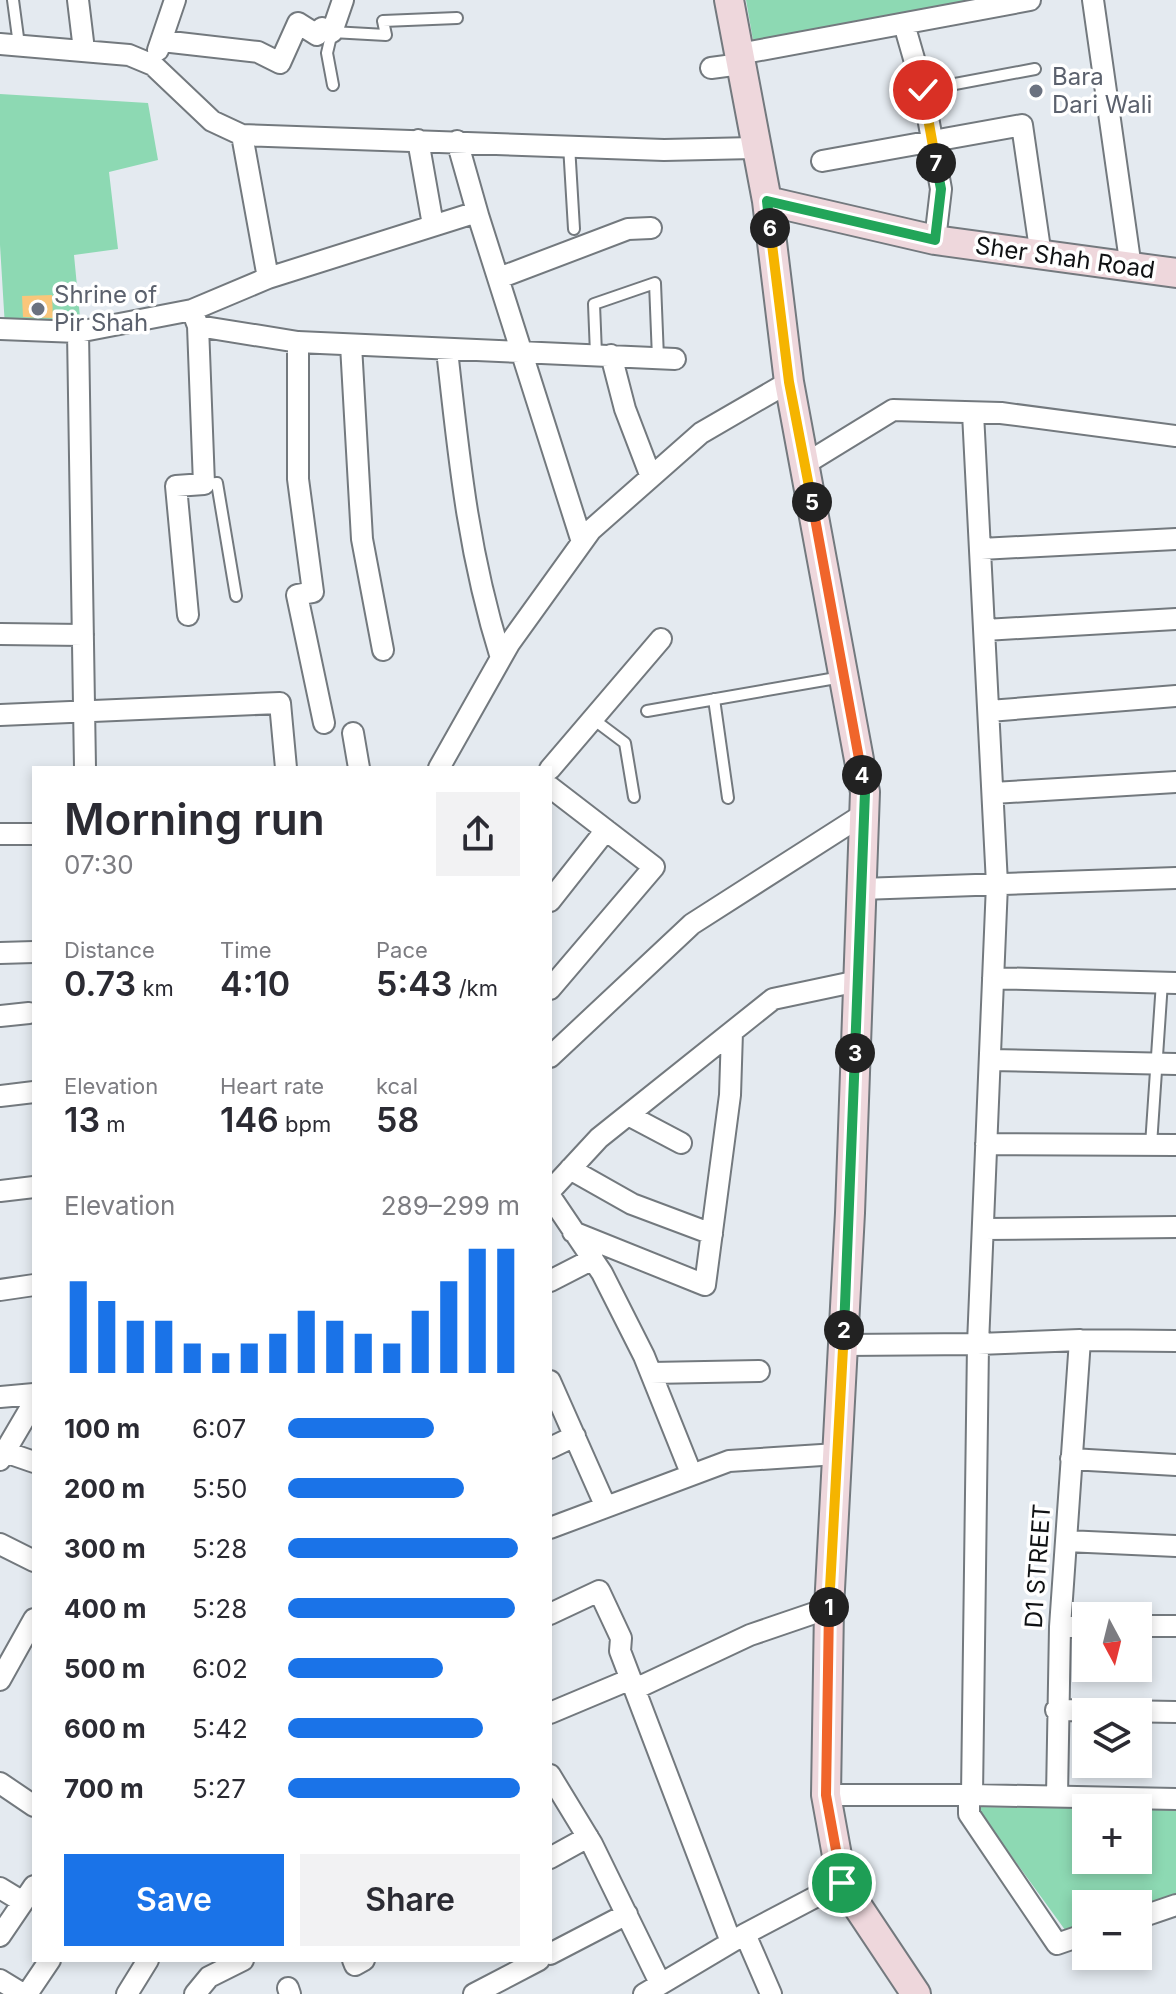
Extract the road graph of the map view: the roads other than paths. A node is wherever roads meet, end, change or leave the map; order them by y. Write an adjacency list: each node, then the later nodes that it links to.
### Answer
1 (13, 0): 13 (lane)
2 (78, 0): 14 (street)
3 (175, 0): 12 (street)
4 (343, 0): 11 (street)
5 (729, 0): 15 (main road)
6 (1030, 0): 8 (street)
7 (1093, 0): 35 (street)
8 (976, 4): 10 (street)
9 (457, 18): 11 (lane)
10 (904, 24): 15 (street); 20 (street)
11 (332, 32): 12 (street); 19 (lane)
12 (162, 41): 16 (street)
13 (10, 45): 14 (street)
14 (84, 50): 16 (street)
15 (740, 59): 17 (street); 26 (main road)
16 (153, 65): 21 (street)
17 (711, 68)
18 (1035, 69): 20 (lane)
19 (333, 85)
20 (923, 90): 24 (street)
21 (242, 135): 22 (street); 37 (street)
22 (418, 140): 23 (street); 30 (street)
23 (457, 141): 25 (street); 29 (street)
24 (932, 143): 27 (street); 33 (street); 34 (street)
25 (569, 145): 26 (street); 32 (lane)
26 (754, 148): 28 (main road)
27 (822, 161)
28 (767, 201): 33 (main road, Sher Shah Road); 48 (main road)
29 (478, 215): 30 (street); 38 (street)
30 (433, 225): 37 (street)
31 (651, 228): 38 (street)
32 (574, 229)
33 (935, 240): 34 (main road, Sher Shah Road)
34 (1041, 256): 35 (main road, Sher Shah Road)
35 (1131, 268): 36 (main road, Sher Shah Road)
36 (1176, 273)
37 (268, 278): 39 (street)
38 (499, 278): 45 (street)
39 (195, 318): 41 (street); 42 (street); 53 (street)
40 (0, 329): 41 (street)
41 (78, 332): 62 (street)
42 (298, 342): 43 (street); 74 (street)
43 (351, 345): 44 (street); 64 (street)
44 (447, 350): 45 (street); 65 (street)
45 (523, 351): 46 (street); 55 (street)
46 (603, 355): 47 (street); 47 (lane); 52 (street)
47 (666, 358)
48 (789, 382): 51 (main road); 52 (street)
49 (973, 413): 50 (street); 51 (street); 56 (street)
50 (1176, 436)
51 (805, 464): 66 (main road)
52 (651, 477): 55 (street)
53 (204, 484): 57 (lane); 58 (street)
54 (1176, 539): 56 (street)
55 (582, 542): 65 (street)
56 (981, 549): 60 (street)
57 (236, 596)
58 (188, 615)
59 (1176, 619): 60 (street)
60 (985, 630): 70 (street)
61 (0, 634): 62 (street)
62 (83, 635): 71 (street)
63 (661, 639): 73 (street)
64 (383, 650)
65 (501, 658): 79 (street)
66 (844, 677): 68 (lane); 86 (main road)
67 (1176, 696): 70 (street)
68 (714, 699): 69 (lane); 85 (lane)
69 (647, 711)
70 (989, 711): 83 (street)
71 (84, 713): 72 (street); 76 (street); 77 (street)
72 (0, 715)
73 (593, 719): 80 (street); 84 (lane)
74 (324, 723)
75 (353, 733): 78 (street)
76 (85, 766)
77 (286, 766)
78 (359, 766)
79 (440, 766)
80 (552, 767)
81 (1176, 782): 83 (street)
82 (552, 789): 87 (street)
83 (993, 793): 91 (street)
84 (634, 797)
85 (728, 798)
86 (864, 814): 92 (main road); 103 (street)
87 (606, 830): 93 (street); 99 (street)
88 (0, 834): 89 (street)
89 (32, 834)
90 (1176, 878): 91 (street)
91 (997, 884): 92 (street); 96 (street)
92 (861, 889): 97 (main road)
93 (552, 898)
94 (32, 952): 95 (street)
95 (0, 953)
96 (993, 978): 98 (street); 104 (street)
97 (858, 981): 102 (street); 129 (main road)
98 (1169, 982): 105 (lane)
99 (552, 987)
100 (29, 1013): 101 (street)
101 (0, 1016)
102 (732, 1032): 108 (street); 121 (street)
103 (552, 1055)
104 (990, 1060): 105 (street); 110 (street)
105 (1166, 1063): 111 (lane)
106 (32, 1092): 107 (street)
107 (0, 1096)
108 (628, 1115): 109 (street); 113 (street)
109 (681, 1143)
110 (986, 1144): 111 (street); 119 (street)
111 (1151, 1145): 112 (street)
112 (1176, 1145)
113 (570, 1169): 116 (street); 121 (street)
114 (32, 1187): 115 (street)
115 (0, 1191)
116 (552, 1192)
117 (552, 1197): 120 (street)
118 (1176, 1227): 119 (street)
119 (983, 1229): 128 (street)
120 (573, 1232): 121 (street); 122 (street)
121 (712, 1234)
122 (593, 1259): 123 (street); 131 (street)
123 (552, 1280)
124 (32, 1285): 125 (street)
125 (0, 1290)
126 (1080, 1340): 127 (street); 128 (street); 140 (street, D1 STREET)
127 (1176, 1341)
128 (978, 1344): 129 (street); 165 (street)
129 (843, 1345): 138 (main road)
130 (759, 1371): 131 (street)
131 (651, 1373): 143 (street)
132 (552, 1385): 136 (street)
133 (32, 1394): 134 (street)
134 (0, 1397)
135 (32, 1405): 139 (street)
136 (575, 1436): 137 (street); 144 (street)
137 (552, 1447)
138 (837, 1454): 143 (street); 150 (main road)
139 (3, 1456): 141 (street)
140 (1071, 1459): 142 (street); 146 (street, D1 STREET)
141 (32, 1462)
142 (1176, 1465)
143 (691, 1473): 144 (street)
144 (605, 1505): 145 (street)
145 (552, 1527)
146 (1066, 1541): 148 (street); 155 (street, D1 STREET)
147 (0, 1544): 149 (street)
148 (1176, 1546)
149 (32, 1560)
150 (829, 1608): 158 (street); 164 (main road)
151 (552, 1613): 158 (street)
152 (32, 1622): 157 (street)
153 (1152, 1626): 154 (street)
154 (1176, 1626)
155 (1060, 1627): 156 (street); 159 (street, D1 STREET)
156 (1072, 1627)
157 (3, 1668)
158 (633, 1684): 160 (street); 178 (street)
159 (1056, 1710): 161 (street); 166 (street, D1 STREET)
160 (552, 1712)
161 (1176, 1712)
162 (0, 1783): 168 (street)
163 (554, 1789): 169 (street)
164 (826, 1795): 165 (street); 171 (main road)
165 (970, 1795): 166 (street); 179 (street)
166 (1057, 1796): 167 (street)
167 (1176, 1799)
168 (32, 1805)
169 (588, 1837): 170 (street); 176 (street)
170 (552, 1857)
171 (842, 1883): 178 (street); 192 (main road)
172 (0, 1888): 173 (street)
173 (28, 1894): 177 (street)
174 (1176, 1905): 175 (street)
175 (1152, 1913)
176 (627, 1914): 180 (street); 186 (street)
177 (0, 1936)
178 (738, 1938): 186 (street); 191 (street)
179 (1072, 1939)
180 (552, 1953)
181 (49, 1962): 188 (street)
182 (147, 1962): 189 (street)
183 (239, 1962): 190 (street)
184 (536, 1962): 187 (street)
185 (0, 1980): 188 (street)
186 (652, 1988)
187 (484, 1992)
188 (25, 1994)
189 (127, 1994)
190 (195, 1994)
191 (771, 1994)
192 (916, 1994)

